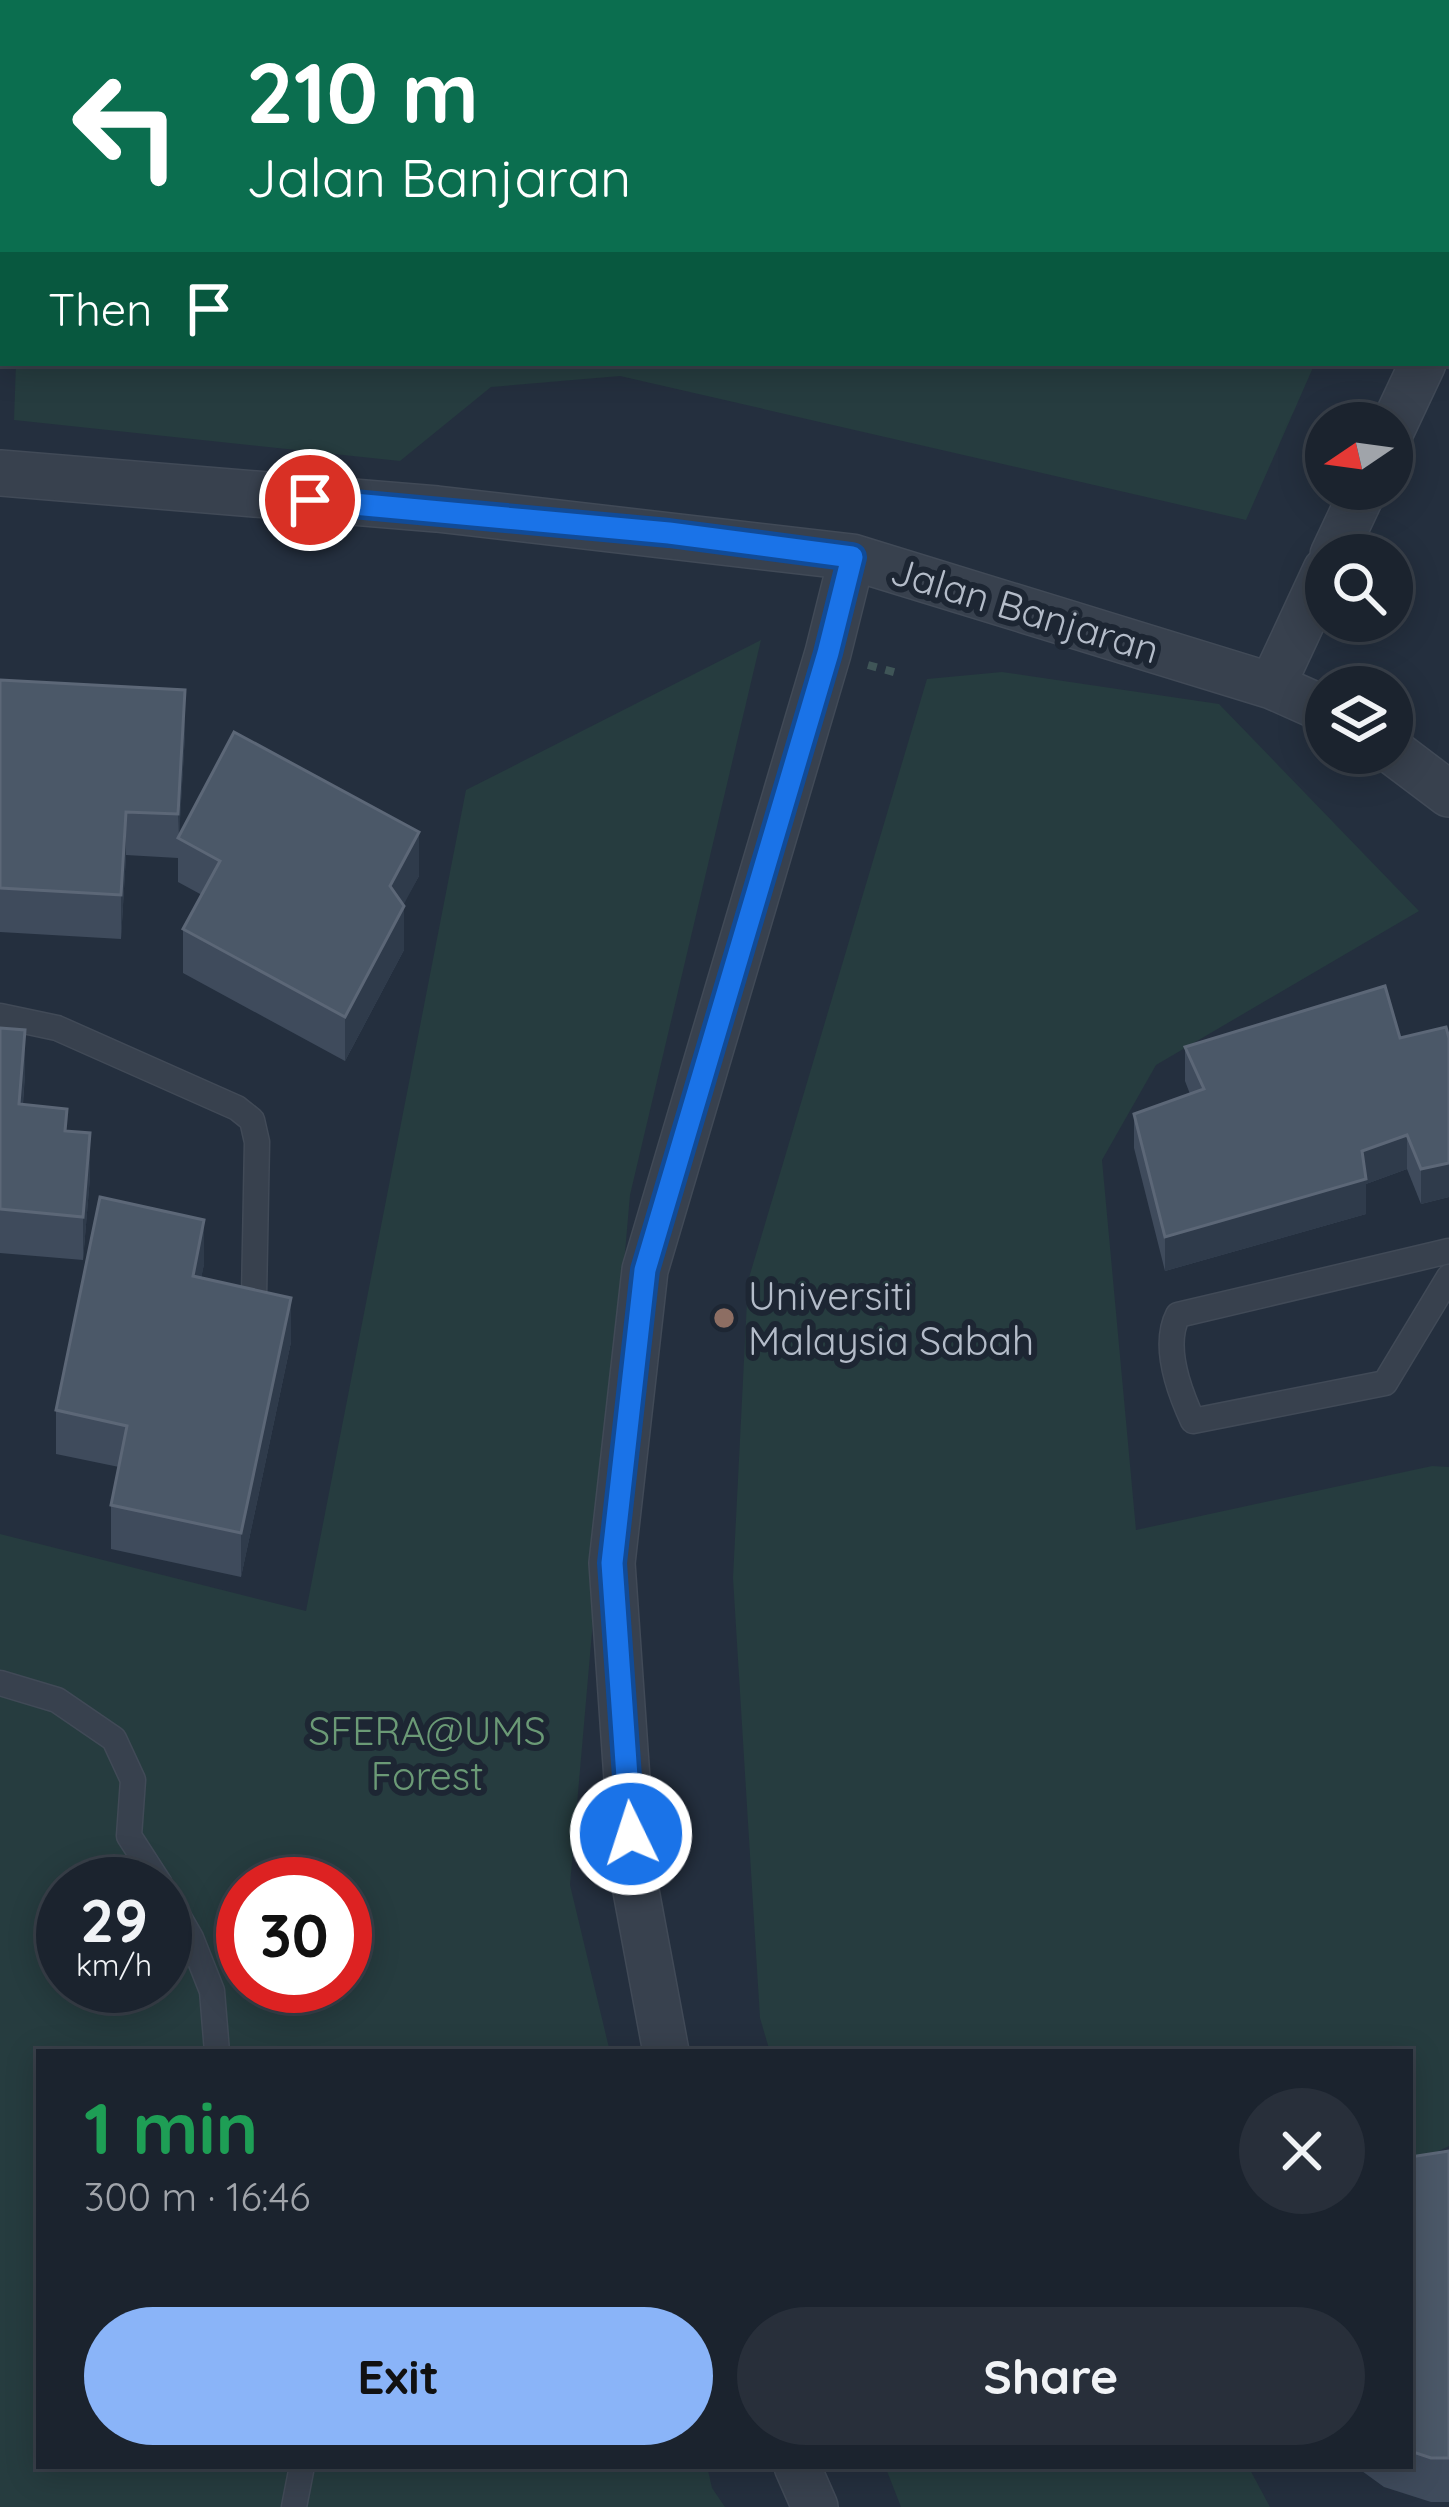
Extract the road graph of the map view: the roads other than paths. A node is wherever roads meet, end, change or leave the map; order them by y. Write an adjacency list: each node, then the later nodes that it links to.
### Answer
1 (1422, 366): 2 (street)
2 (1405, 402)
3 (0, 473): 4 (street, Jalan Banjaran)
4 (852, 557): 6 (street, Jalan Banjaran); 18 (street)
5 (1305, 615): 6 (street)
6 (1272, 686): 7 (street, Jalan Banjaran)
7 (1305, 701)
8 (1413, 767): 9 (street)
9 (1449, 794)
10 (0, 1016): 13 (lane)
11 (1449, 1251): 12 (lane)
12 (1449, 1277)
13 (254, 1297)
14 (0, 1683): 15 (lane)
15 (143, 1857)
16 (192, 1941): 17 (lane)
17 (217, 2049)
18 (665, 2049)
19 (301, 2469): 21 (lane)
20 (798, 2469): 22 (street)
21 (294, 2507)
22 (815, 2507)

